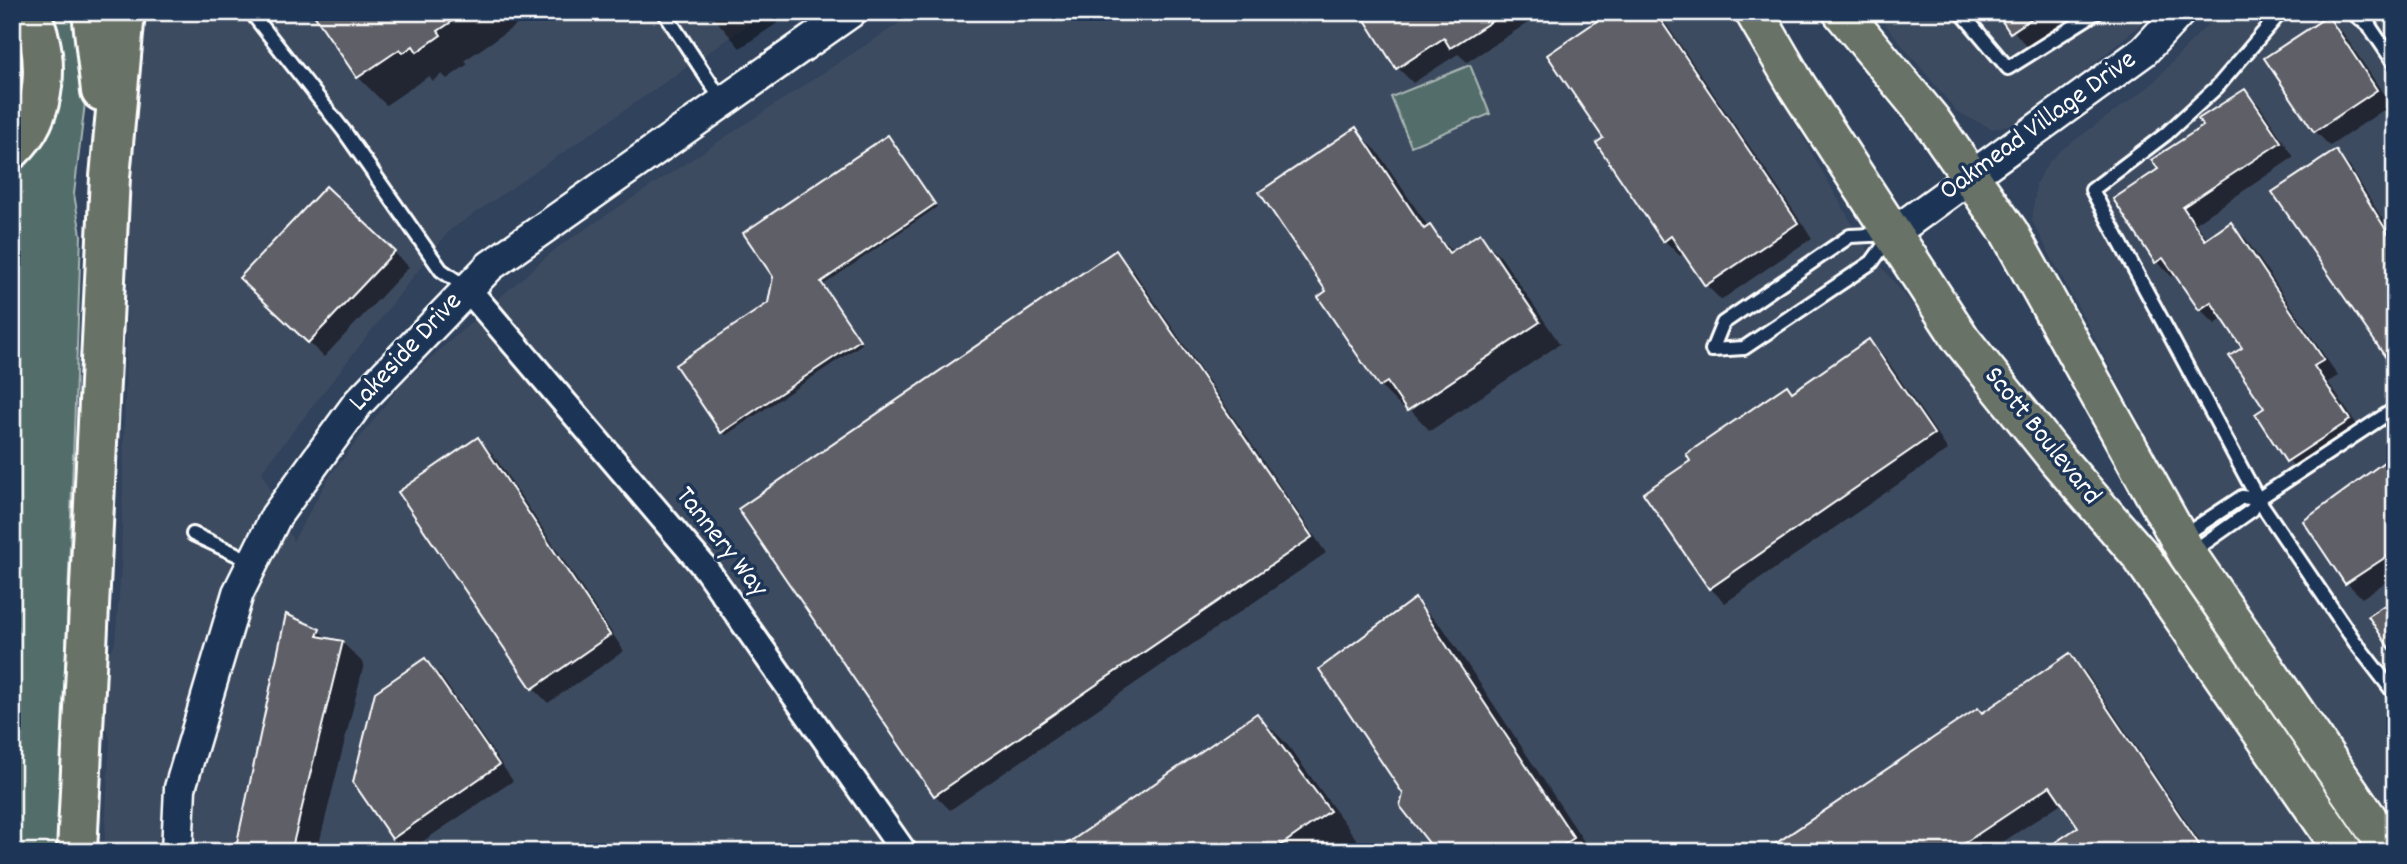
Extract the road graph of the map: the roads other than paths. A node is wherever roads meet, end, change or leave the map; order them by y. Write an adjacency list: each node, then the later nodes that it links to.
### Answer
1 (29, 12): 18 (highway)
2 (92, 12): 19 (highway)
3 (125, 12): 19 (highway)
4 (251, 12): 22 (lane)
5 (664, 12): 17 (lane)
6 (1754, 12): 21 (main road, Scott Boulevard)
7 (1842, 12): 20 (main road, Scott Boulevard)
8 (1961, 12): 9 (lane)
9 (2097, 12)
10 (2180, 12): 20 (street, Oakmead Village Drive)
11 (2281, 12): 24 (lane)
12 (2352, 12): 15 (lane)
13 (2363, 12): 15 (lane)
14 (842, 15): 17 (street, Lakeside Drive)
15 (2370, 27): 16 (lane)
16 (2395, 64)
17 (724, 102): 22 (street, Lakeside Drive)
18 (12, 149)
19 (110, 177): 29 (highway)
20 (1973, 177): 21 (street, Oakmead Village Drive); 26 (main road, Scott Boulevard)
21 (1892, 234): 21 (lane); 32 (main road, Scott Boulevard)
22 (467, 288): 27 (street, Lakeside Drive); 31 (street, Tannery Way)
23 (2395, 409): 24 (lane)
24 (2258, 499): 26 (lane); 26 (lane); 28 (lane)
25 (193, 534): 27 (lane)
26 (2184, 546): 33 (main road, Scott Boulevard)
27 (253, 562): 30 (street, Lakeside Drive)
28 (2395, 694)
29 (77, 852)
30 (177, 852)
31 (904, 852)
32 (2344, 852)
33 (2391, 852)

